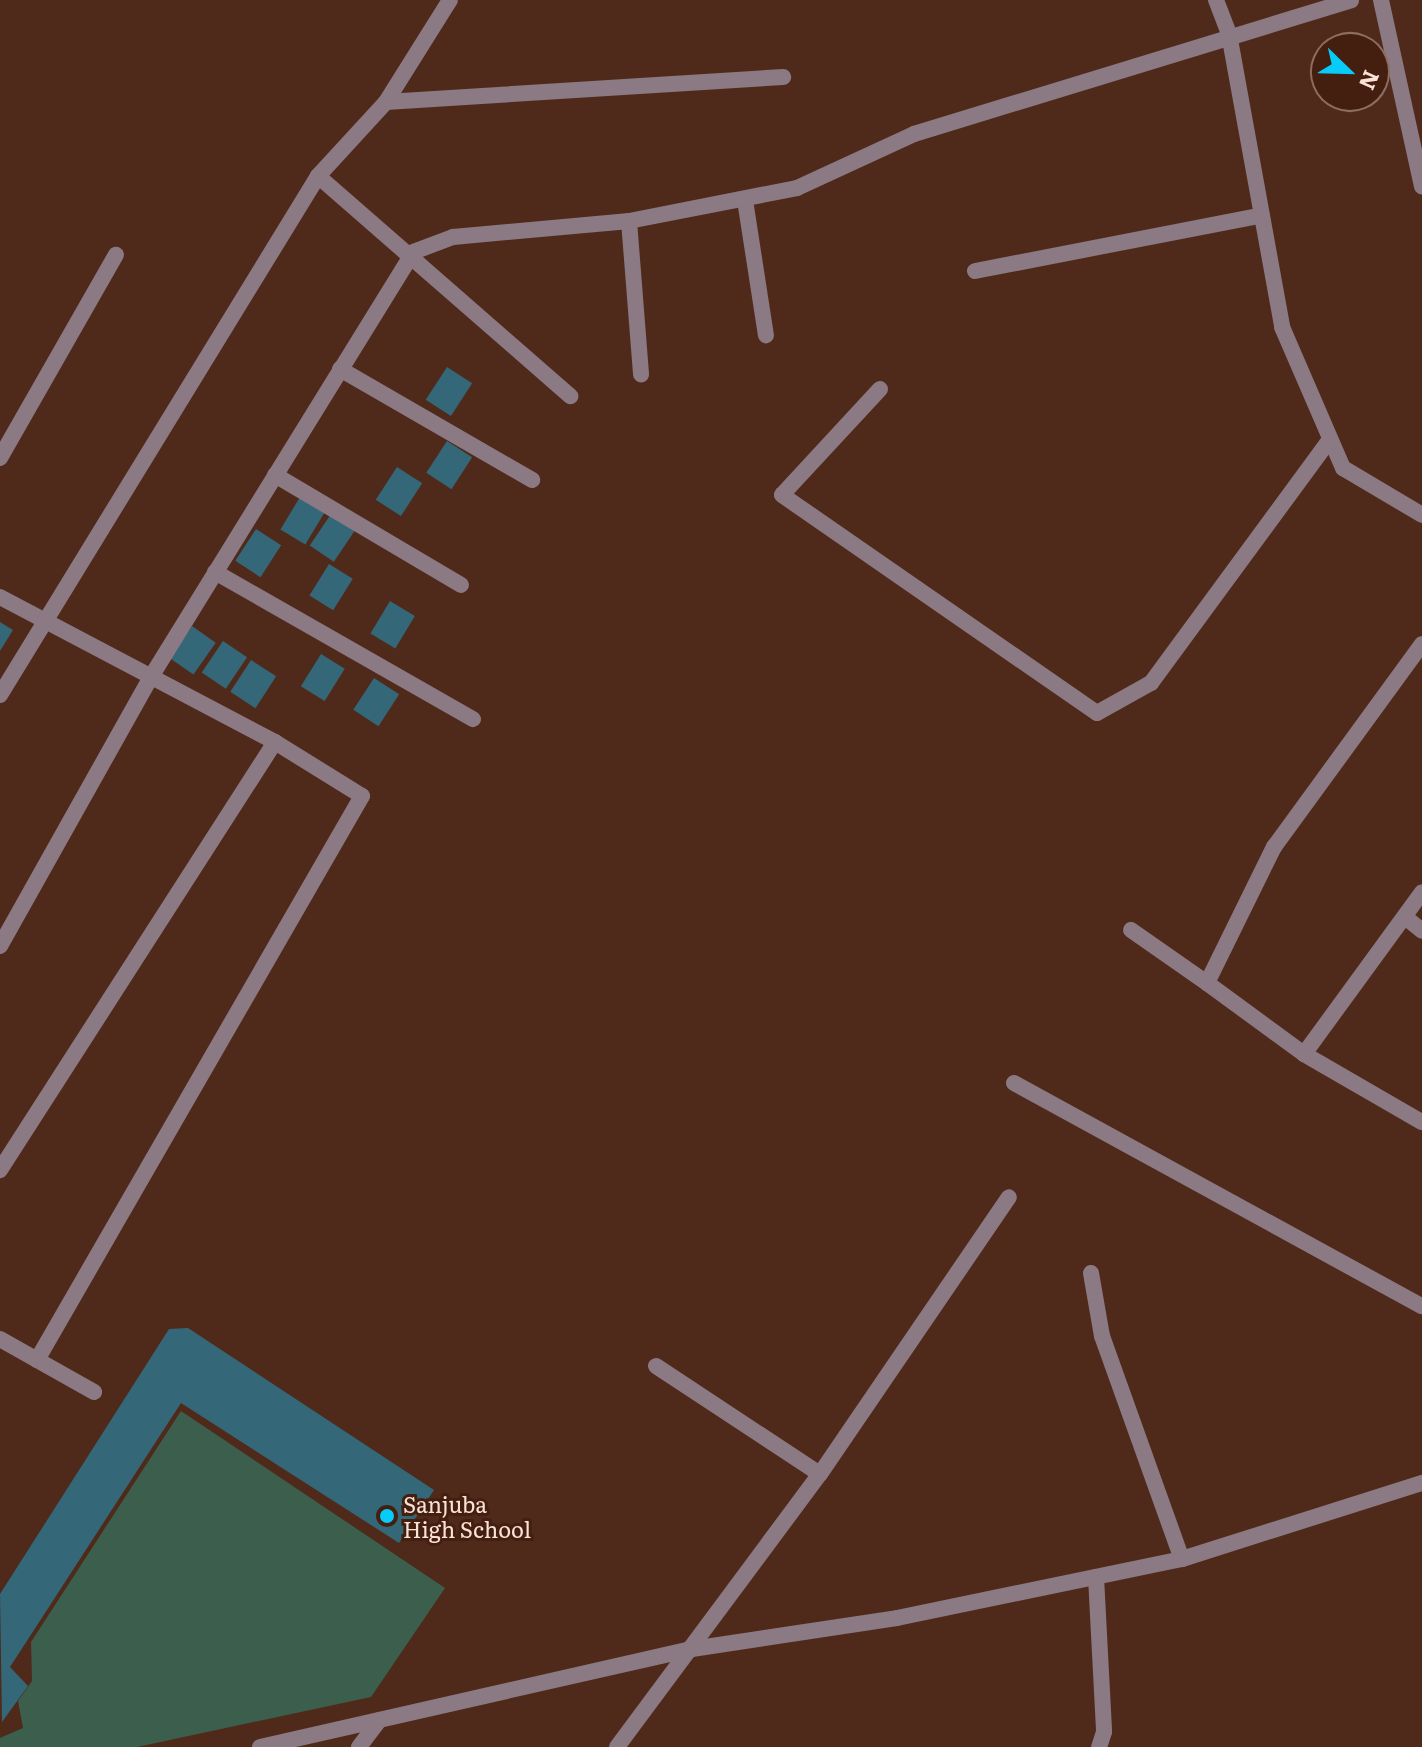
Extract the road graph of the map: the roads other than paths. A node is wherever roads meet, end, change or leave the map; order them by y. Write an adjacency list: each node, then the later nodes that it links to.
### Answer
1 (450, 0): 7 (street)
2 (1216, 0): 5 (street)
3 (1351, 0): 5 (street)
4 (1381, 0): 9 (street)
5 (1229, 34): 10 (street); 11 (street)
6 (783, 77): 7 (street)
7 (386, 102): 8 (street)
8 (318, 176): 13 (street); 29 (street)
9 (1422, 187)
10 (745, 200): 12 (street); 16 (street)
11 (1262, 215): 15 (street); 21 (street)
12 (629, 221): 13 (street); 18 (street)
13 (413, 252): 17 (street); 20 (street)
14 (116, 255): 22 (street)
15 (975, 271)
16 (766, 335)
17 (340, 369): 23 (street); 24 (street)
18 (641, 375)
19 (880, 389): 21 (street)
20 (570, 396)
21 (1328, 442): 25 (street)
22 (0, 458)
23 (275, 475): 26 (street); 27 (street)
24 (532, 480)
25 (1422, 515)
26 (215, 572): 31 (street); 33 (street)
27 (461, 585)
28 (0, 597): 29 (street)
29 (47, 616): 31 (street); 32 (street)
30 (1422, 644): 40 (street)
31 (154, 672): 34 (street); 39 (street)
32 (0, 695)
33 (473, 719)
34 (275, 742): 44 (street); 49 (street)
35 (1422, 892): 36 (street)
36 (1405, 917): 38 (street); 41 (street)
37 (1131, 930): 40 (street)
38 (1422, 931)
39 (0, 946)
40 (1207, 983): 41 (street)
41 (1304, 1054): 43 (street)
42 (1014, 1083): 47 (street)
43 (1422, 1122)
44 (0, 1170)
45 (1009, 1197): 52 (street)
46 (1091, 1273): 54 (street)
47 (1422, 1306)
48 (0, 1339): 49 (street)
49 (37, 1360): 51 (street)
50 (656, 1366): 52 (street)
51 (94, 1392)
52 (820, 1474): 56 (street)
53 (1422, 1483): 54 (street)
54 (1182, 1559): 55 (street)
55 (1096, 1577): 56 (street); 61 (street)
56 (692, 1649): 57 (street); 60 (street)
57 (379, 1720): 58 (street); 59 (street)
58 (260, 1747)
59 (359, 1747)
60 (617, 1747)
61 (1099, 1747)

